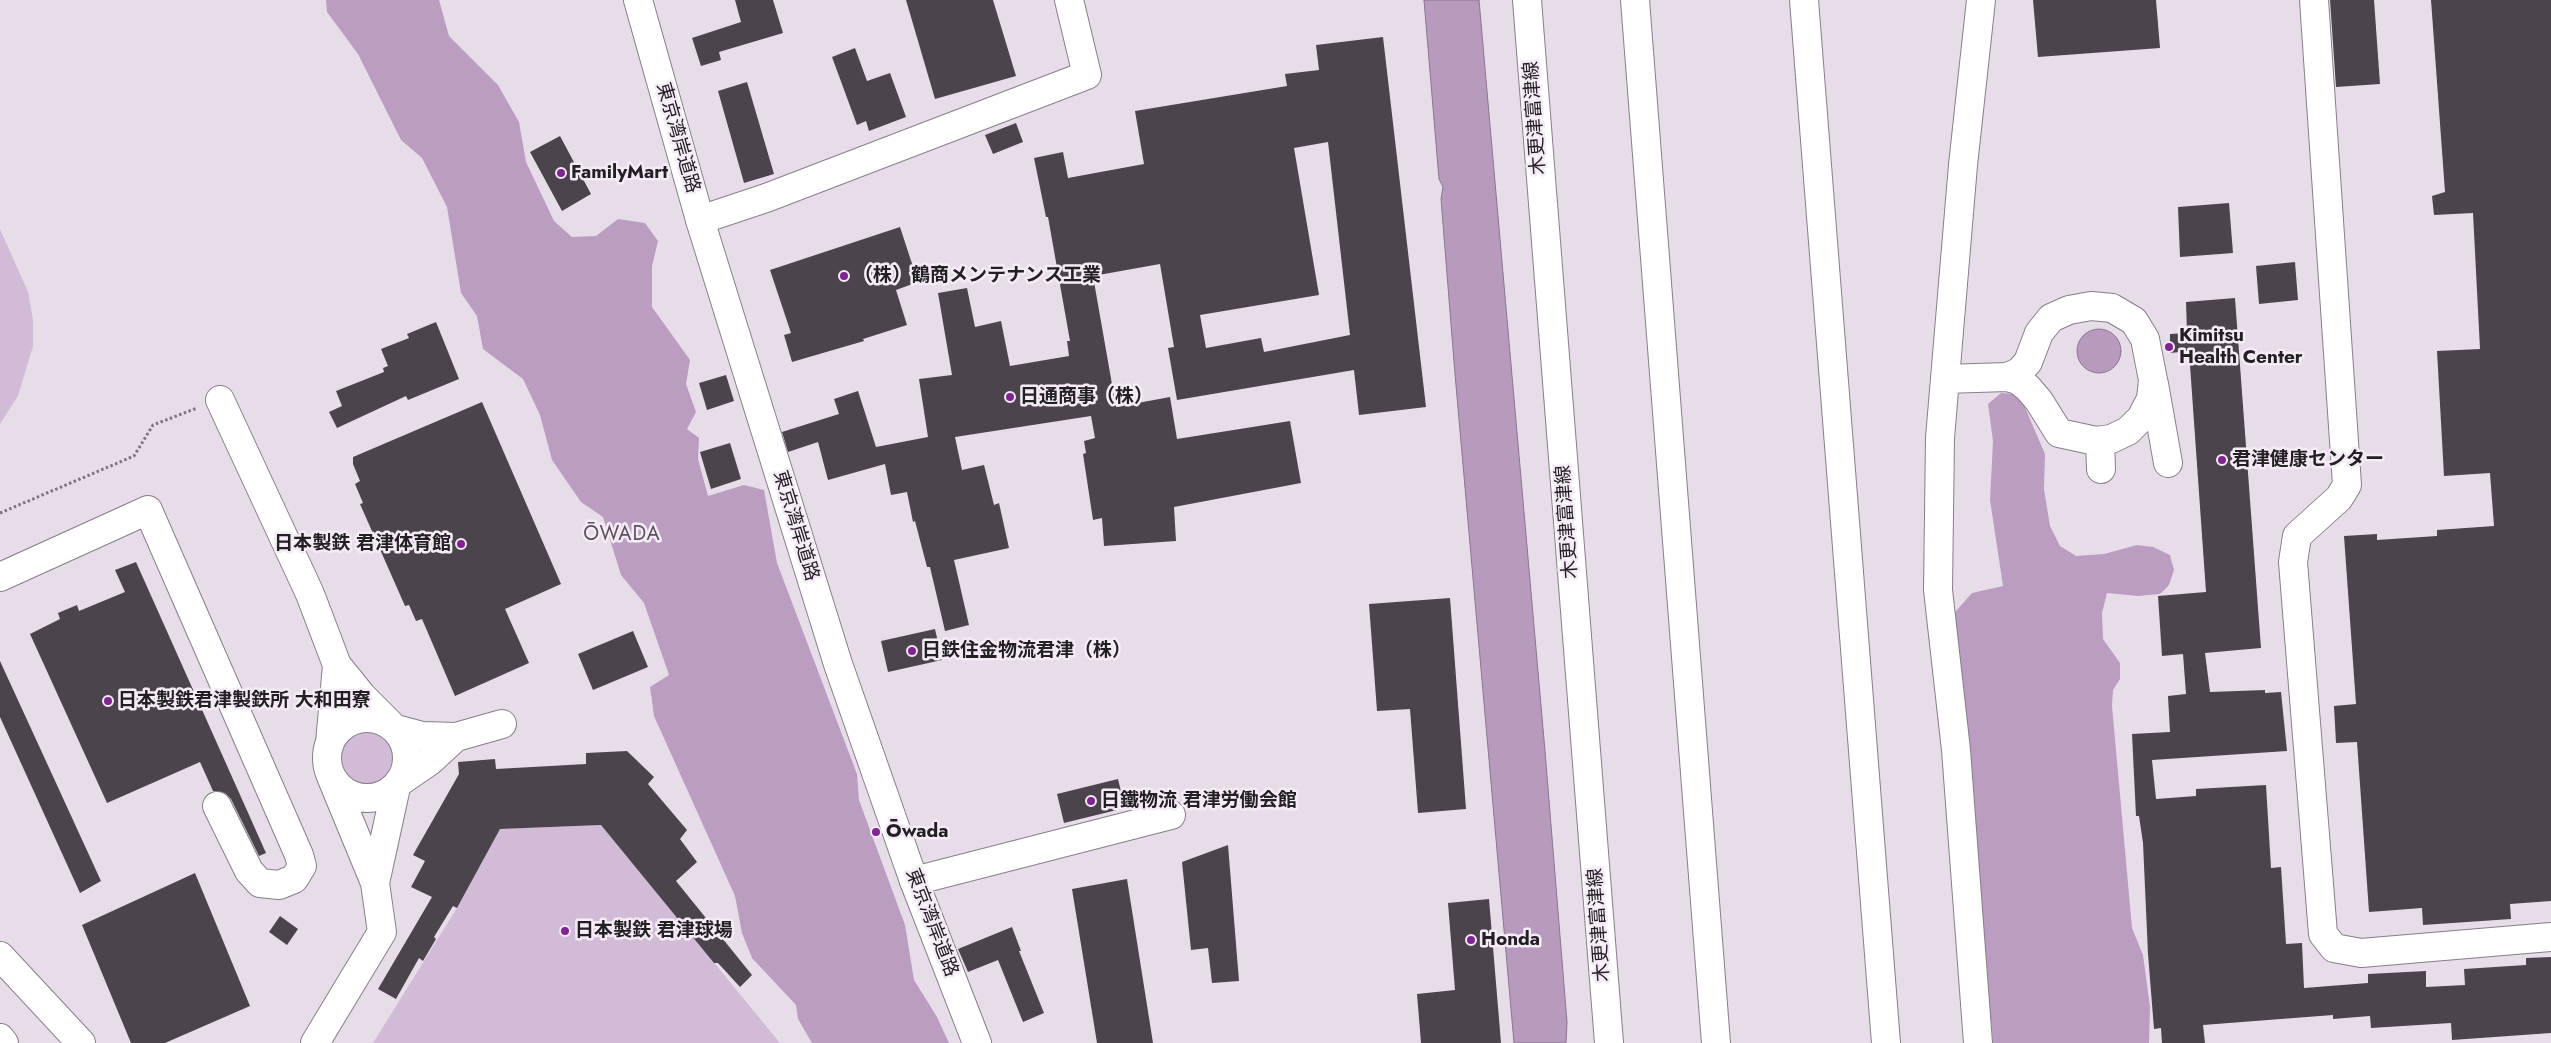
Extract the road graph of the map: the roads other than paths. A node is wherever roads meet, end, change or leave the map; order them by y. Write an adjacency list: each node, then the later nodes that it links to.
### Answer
1 (638, 0): 8 (main road, 東京湾岸道路)
2 (1069, 0): 8 (main road)
3 (1527, 0): 35 (main road, 木更津富津線)
4 (1635, 0): 36 (main road)
5 (1804, 0): 37 (main road)
6 (1981, 0): 10 (main road)
7 (2314, 0): 28 (main road)
8 (700, 220): 26 (main road, 東京湾岸道路)
9 (2007, 376): 10 (main road); 11 (main road); 13 (main road)
10 (1945, 379): 38 (main road)
11 (2154, 380): 13 (main road); 14 (main road)
12 (220, 400): 17 (main road)
13 (2100, 441): 15 (main road)
14 (2168, 463)
15 (2101, 469)
16 (0, 577): 24 (main road)
17 (337, 665): 19 (main road); 21 (main road)
18 (502, 724): 20 (main road)
19 (393, 727): 20 (main road); 21 (main road); 23 (main road)
20 (456, 737): 23 (main road)
21 (330, 743): 22 (main road)
22 (330, 774): 23 (main road); 27 (main road)
23 (399, 784): 27 (main road)
24 (217, 806)
25 (1171, 815): 26 (main road)
26 (914, 881): 34 (main road, 東京湾岸道路)
27 (375, 883): 33 (main road)
28 (2551, 937)
29 (0, 956): 32 (main road)
30 (0, 1038): 31 (main road)
31 (4, 1043)
32 (81, 1043)
33 (315, 1043)
34 (977, 1043)
35 (1609, 1043)
36 (1716, 1043)
37 (1886, 1043)
38 (1978, 1043)

